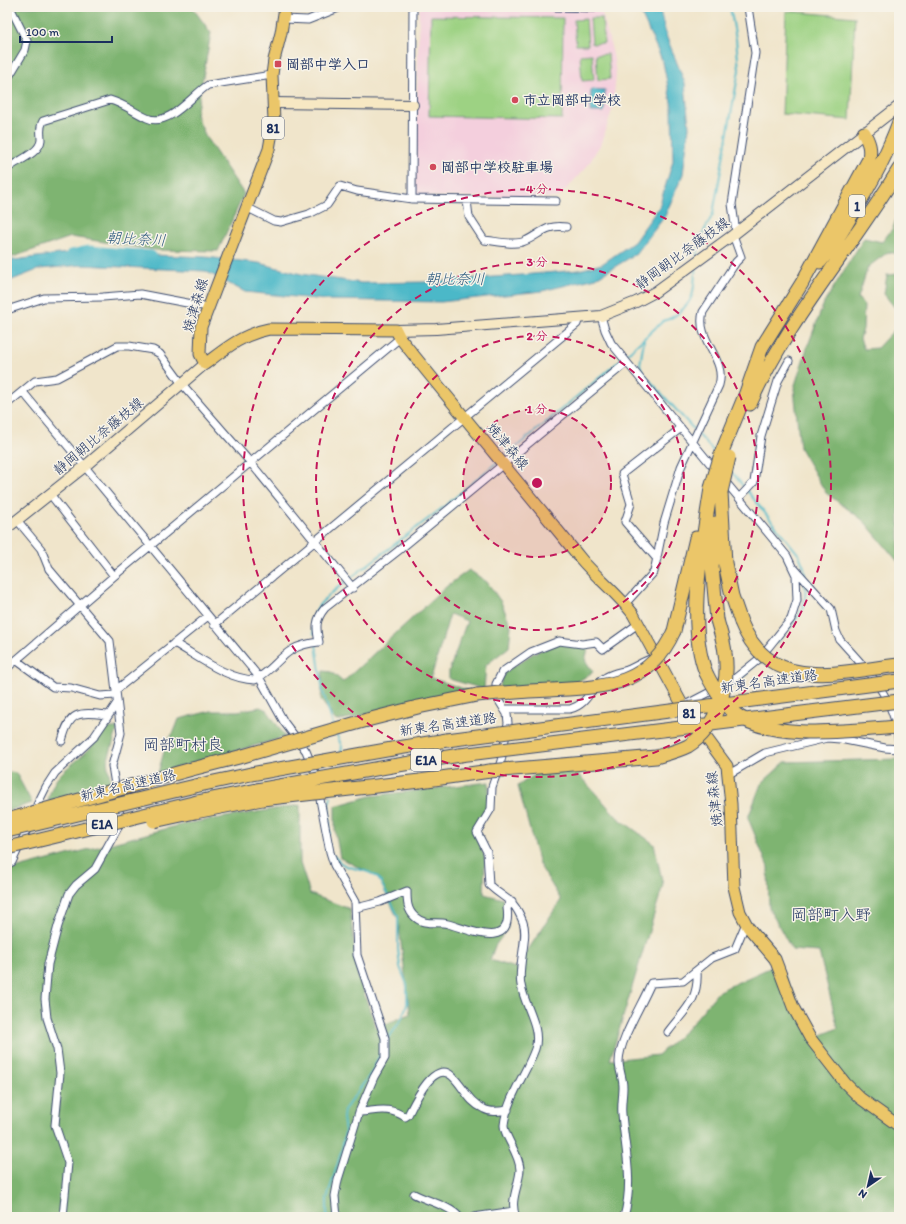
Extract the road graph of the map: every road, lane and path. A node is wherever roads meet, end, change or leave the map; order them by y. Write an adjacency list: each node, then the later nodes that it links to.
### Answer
1 (10, 7): 10 (street)
2 (285, 7): 8 (main road, 焼津森線 / 81)
3 (342, 7): 8 (street)
4 (413, 7): 12 (street)
5 (554, 7): 7 (street)
6 (748, 7): 24 (street)
7 (594, 8)
8 (284, 20): 9 (main road, 焼津森線 / 81)
9 (272, 75): 11 (main road, 焼津森線 / 81); 17 (street)
10 (7, 80)
11 (274, 103): 12 (main road); 22 (main road, 焼津森線 / 81)
12 (413, 105): 19 (street)
13 (899, 106): 15 (main road, 静岡朝比奈藤枝線)
14 (899, 122): 26 (highway, 1)
15 (864, 133): 24 (main road, 静岡朝比奈藤枝線); 26 (highway)
16 (899, 145): 25 (highway)
17 (7, 166)
18 (899, 169): 25 (highway)
19 (412, 199): 20 (street); 22 (street)
20 (467, 200): 21 (street); 23 (street)
21 (556, 201)
22 (246, 208): 27 (main road, 焼津森線 / 81)
23 (566, 227)
24 (735, 233): 29 (main road, 静岡朝比奈藤枝線); 40 (street)
25 (823, 280): 41 (highway)
26 (802, 283): 41 (highway)
27 (209, 303): 28 (street); 34 (main road, 焼津森線 / 81)
28 (7, 310)
29 (601, 316): 30 (main road, 静岡朝比奈藤枝線); 33 (street)
30 (579, 317): 31 (main road, 静岡朝比奈藤枝線); 38 (street)
31 (398, 334): 34 (main road); 38 (main road, 焼津森線 / 81); 42 (street)
32 (789, 361): 47 (street)
33 (626, 363): 39 (street); 43 (street)
34 (205, 364): 35 (main road, 静岡朝比奈藤枝線)
35 (182, 384): 36 (street); 42 (street); 44 (main road, 静岡朝比奈藤枝線)
36 (23, 392): 37 (street); 44 (street)
37 (7, 404)
38 (464, 418): 43 (main road, 焼津森線 / 81); 50 (street)
39 (681, 428): 40 (street); 52 (street)
40 (692, 442): 47 (street); 52 (street)
41 (725, 456): 45 (highway, bridge)
42 (250, 462): 50 (street); 51 (street)
43 (504, 464): 55 (street); 56 (main road, 焼津森線 / 81)
44 (84, 467): 46 (main road, 静岡朝比奈藤枝線); 51 (street)
45 (716, 490): 64 (highway, bridge); 73 (highway, bridge); 77 (highway, bridge); 78 (highway, bridge)
46 (50, 494): 48 (main road, 静岡朝比奈藤枝線); 54 (street)
47 (739, 498): 53 (street)
48 (17, 520): 49 (main road, 静岡朝比奈藤枝線); 57 (street)
49 (7, 527)
50 (314, 541): 55 (street); 60 (street)
51 (150, 547): 54 (street); 58 (street)
52 (657, 559): 56 (street)
53 (793, 567): 70 (street); 75 (street)
54 (114, 576): 57 (street)
55 (353, 588): 66 (street)
56 (625, 604): 59 (main road, 焼津森線 / 81)
57 (79, 606): 63 (street); 68 (street)
58 (208, 616): 60 (street); 61 (street)
59 (638, 624): 62 (main road, 焼津森線 / 81); 71 (street)
60 (214, 625): 66 (street)
61 (174, 643): 66 (street); 68 (street)
62 (655, 656): 70 (main road, 焼津森線 / 81); 71 (street)
63 (16, 660): 65 (street); 68 (street)
64 (899, 665)
65 (7, 668)
66 (259, 677): 83 (street)
67 (899, 680): 79 (highway, 新東名高速道路 / E1A, bridge)
68 (117, 696): 72 (street); 92 (street)
69 (899, 701): 77 (highway, E1A, bridge)
70 (683, 706): 76 (main road, 焼津森線 / 81)
71 (504, 710): 82 (street)
72 (108, 715): 74 (street); 81 (street)
73 (899, 727)
74 (62, 741)
75 (899, 749): 76 (street)
76 (729, 774): 84 (main road, 焼津森線 / 81)
77 (260, 794): 80 (highway, E1A, bridge)
78 (7, 820)
79 (7, 831)
80 (7, 849)
81 (7, 864)
82 (512, 901): 83 (street); 87 (street)
83 (356, 908): 88 (street)
84 (746, 923): 85 (street); 89 (main road, 焼津森線 / 81)
85 (697, 971): 86 (street); 96 (street)
86 (668, 1032)
87 (508, 1110): 88 (street); 91 (street)
88 (359, 1112): 93 (street)
89 (899, 1126)
90 (414, 1194): 94 (street)
91 (515, 1214): 95 (street)
92 (63, 1217)
93 (337, 1217)
94 (459, 1217)
95 (474, 1217)
96 (624, 1217)

